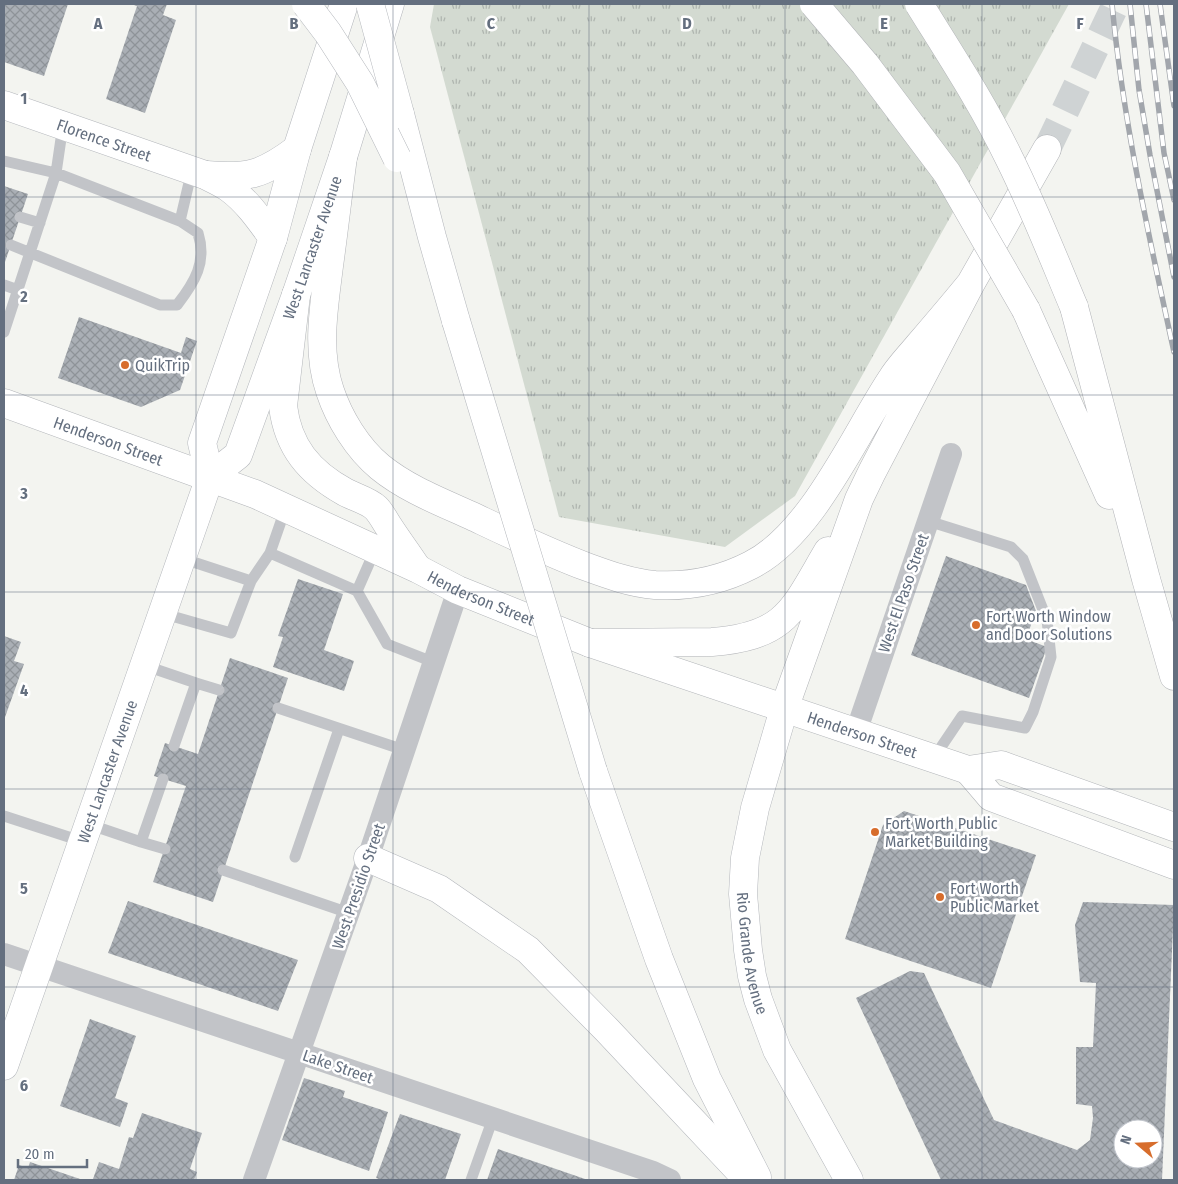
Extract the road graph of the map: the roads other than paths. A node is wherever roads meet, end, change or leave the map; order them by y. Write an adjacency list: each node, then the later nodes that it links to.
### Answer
1 (306, 4): 18 (main road, bridge)
2 (344, 4): 9 (main road)
3 (370, 4): 18 (main road, bridge)
4 (390, 4): 11 (main road, West Lancaster Avenue)
5 (814, 4): 37 (main road, bridge)
6 (919, 4): 37 (main road, bridge)
7 (4, 105): 8 (main road, Florence Street)
8 (63, 125): 13 (main road, Florence Street); 14 (lane)
9 (297, 149): 13 (main road, Florence Street); 19 (main road)
10 (1048, 149): 22 (main road)
11 (343, 158): 22 (main road); 25 (main road, West Lancaster Avenue)
12 (4, 161): 14 (lane)
13 (198, 172): 16 (lane); 19 (main road, Florence Street)
14 (56, 173): 16 (lane); 17 (lane)
15 (20, 217): 17 (lane)
16 (180, 221): 21 (lane)
17 (40, 223): 21 (lane)
18 (432, 237): 76 (main road, bridge)
19 (273, 238): 29 (main road)
20 (11, 244): 21 (lane)
21 (30, 252): 24 (lane)
22 (971, 283): 30 (main road)
23 (4, 285): 24 (lane)
24 (18, 290): 26 (lane)
25 (296, 295): 29 (main road, West Lancaster Avenue); 36 (main road)
26 (4, 332)
27 (4, 403): 29 (main road, Henderson Street)
28 (951, 454): 32 (street, West El Paso Street)
29 (210, 477): 31 (main road, Henderson Street); 35 (main road, West Lancaster Avenue)
30 (859, 499): 42 (main road); 49 (main road, Rio Grande Avenue)
31 (286, 507): 33 (main road, Henderson Street); 34 (lane)
32 (928, 521): 51 (street, West El Paso Street); 54 (lane)
33 (375, 550): 36 (main road, Henderson Street); 40 (lane)
34 (270, 553): 38 (lane); 40 (lane)
35 (181, 558): 38 (lane); 41 (main road, West Lancaster Avenue)
36 (418, 569): 39 (main road, Henderson Street)
37 (1146, 579): 45 (main road)
38 (251, 581): 41 (lane)
39 (458, 590): 42 (main road, Henderson Street); 43 (street, West Presidio Street)
40 (358, 591): 43 (lane)
41 (161, 614): 44 (main road, West Lancaster Avenue)
42 (590, 643): 49 (main road, Henderson Street)
43 (433, 662): 53 (street, West Presidio Street)
44 (143, 665): 46 (lane); 59 (main road, West Lancaster Avenue)
45 (1174, 676)
46 (196, 683): 47 (lane); 52 (lane)
47 (219, 690)
48 (278, 708): 50 (lane)
49 (784, 709): 51 (main road, Henderson Street); 77 (main road, Rio Grande Avenue)
50 (339, 729): 53 (lane); 62 (lane)
51 (856, 732): 54 (main road, Henderson Street)
52 (174, 746)
53 (404, 750): 63 (street, West Presidio Street)
54 (933, 759): 55 (main road, Henderson Street)
55 (968, 770): 58 (main road, Henderson Street); 64 (main road)
56 (163, 779): 60 (lane)
57 (4, 816): 59 (lane)
58 (1174, 826)
59 (84, 832): 60 (lane); 68 (main road, West Lancaster Avenue)
60 (141, 842): 61 (lane)
61 (165, 850)
62 (295, 857)
63 (368, 858): 66 (street, West Presidio Street); 75 (main road)
64 (1174, 865)
65 (224, 870): 66 (lane)
66 (348, 913): 69 (street, West Presidio Street)
67 (4, 954): 68 (street, Lake Street)
68 (38, 966): 69 (street, Lake Street); 70 (main road, West Lancaster Avenue)
69 (299, 1053): 71 (street, Lake Street); 72 (street, West Presidio Street)
70 (4, 1066)
71 (493, 1118): 73 (lane); 74 (street, Lake Street)
72 (254, 1180)
73 (471, 1180)
74 (670, 1180)
75 (748, 1180)
76 (759, 1180)
77 (849, 1180)

